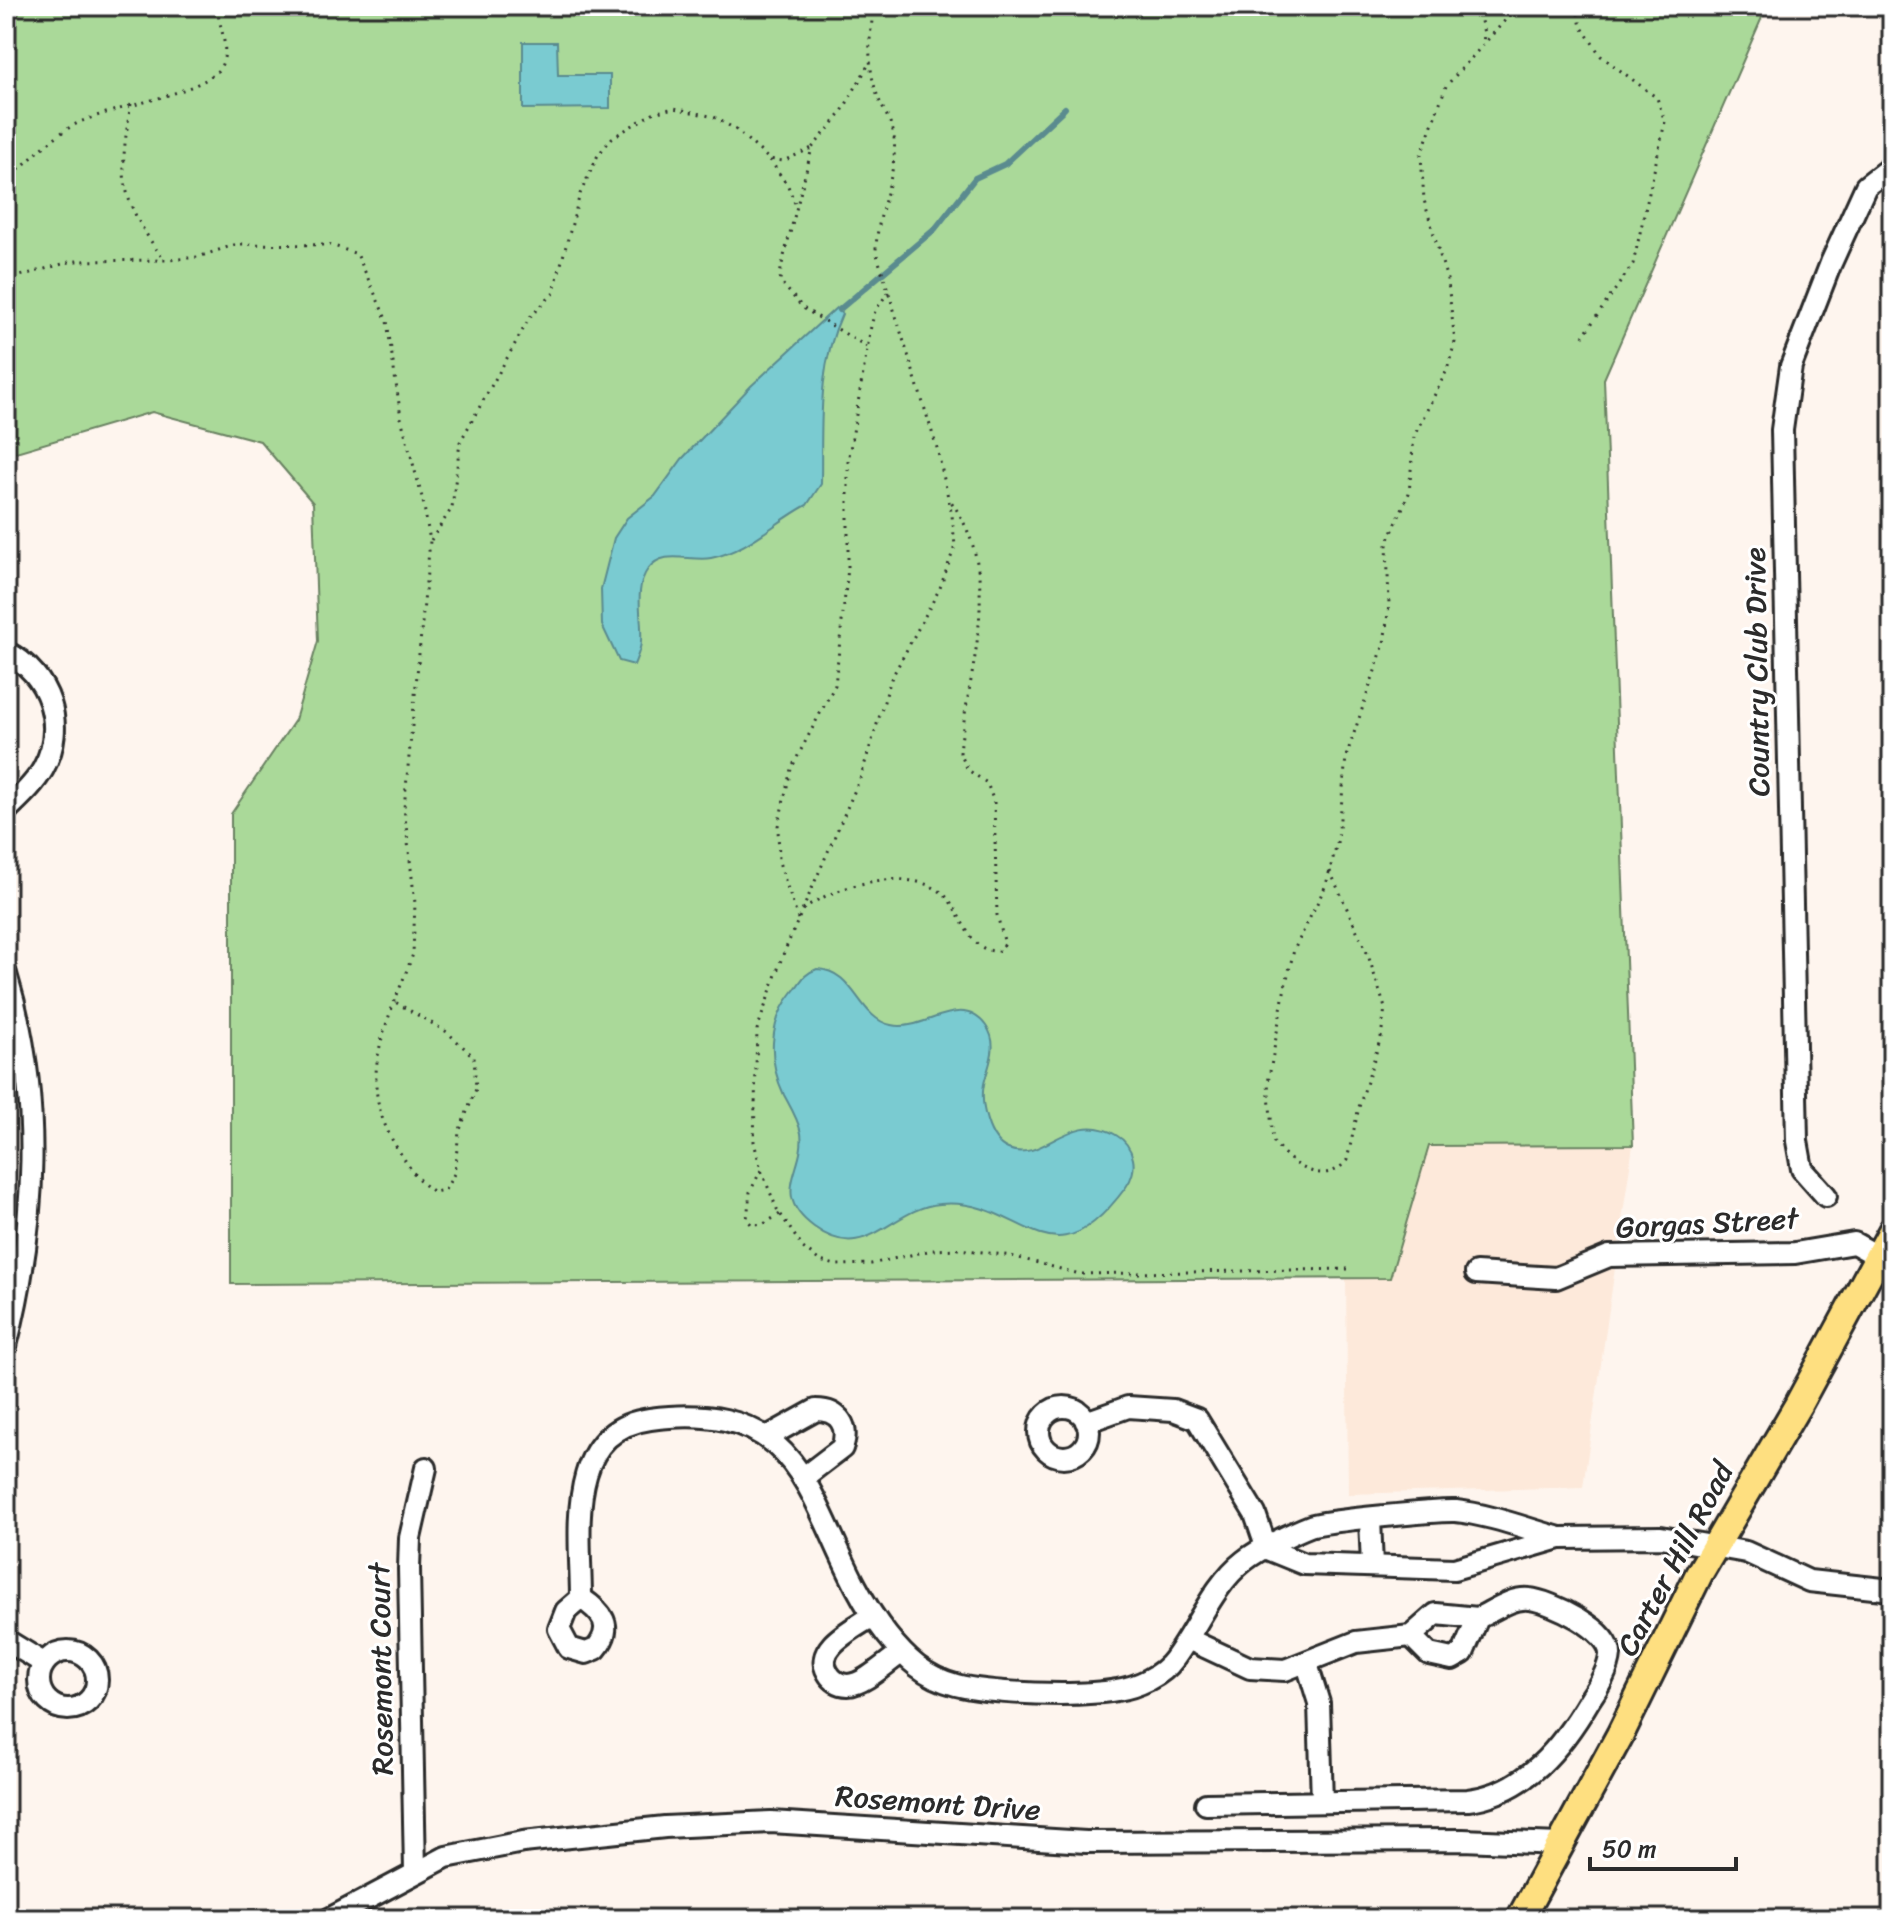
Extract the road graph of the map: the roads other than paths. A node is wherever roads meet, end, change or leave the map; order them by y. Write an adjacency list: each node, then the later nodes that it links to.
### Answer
1 (1892, 166): 5 (street, Country Club Drive)
2 (6, 652): 3 (street)
3 (6, 811)
4 (6, 974): 9 (street)
5 (1826, 1196)
6 (1892, 1231): 7 (main road, Carter Hill Road)
7 (1884, 1261): 8 (street, Gorgas Street); 16 (main road, Carter Hill Road)
8 (1476, 1273)
9 (6, 1346)
10 (1086, 1422): 17 (street)
11 (769, 1436): 13 (street); 13 (street); 20 (street)
12 (426, 1468): 32 (street, Rosemont Court)
13 (804, 1477): 21 (street)
14 (1370, 1519): 15 (street); 17 (street); 18 (street)
15 (1560, 1538): 16 (street); 18 (street)
16 (1716, 1546): 19 (street); 31 (main road, Carter Hill Road)
17 (1267, 1549): 18 (street); 24 (street)
18 (1372, 1566)
19 (1892, 1590)
20 (581, 1598)
21 (872, 1616): 26 (street); 26 (street)
22 (1478, 1618): 23 (street); 23 (street); 29 (street)
23 (1411, 1636): 28 (street)
24 (1188, 1639): 26 (street); 28 (street)
25 (6, 1640): 27 (street)
26 (901, 1653)
27 (42, 1662)
28 (1307, 1664): 29 (street)
29 (1322, 1802): 30 (street)
30 (1206, 1804)
31 (1560, 1844): 32 (street, Rosemont Drive); 34 (main road, Carter Hill Road)
32 (415, 1871): 33 (street, Rosemont Drive)
33 (329, 1919)
34 (1520, 1919)

